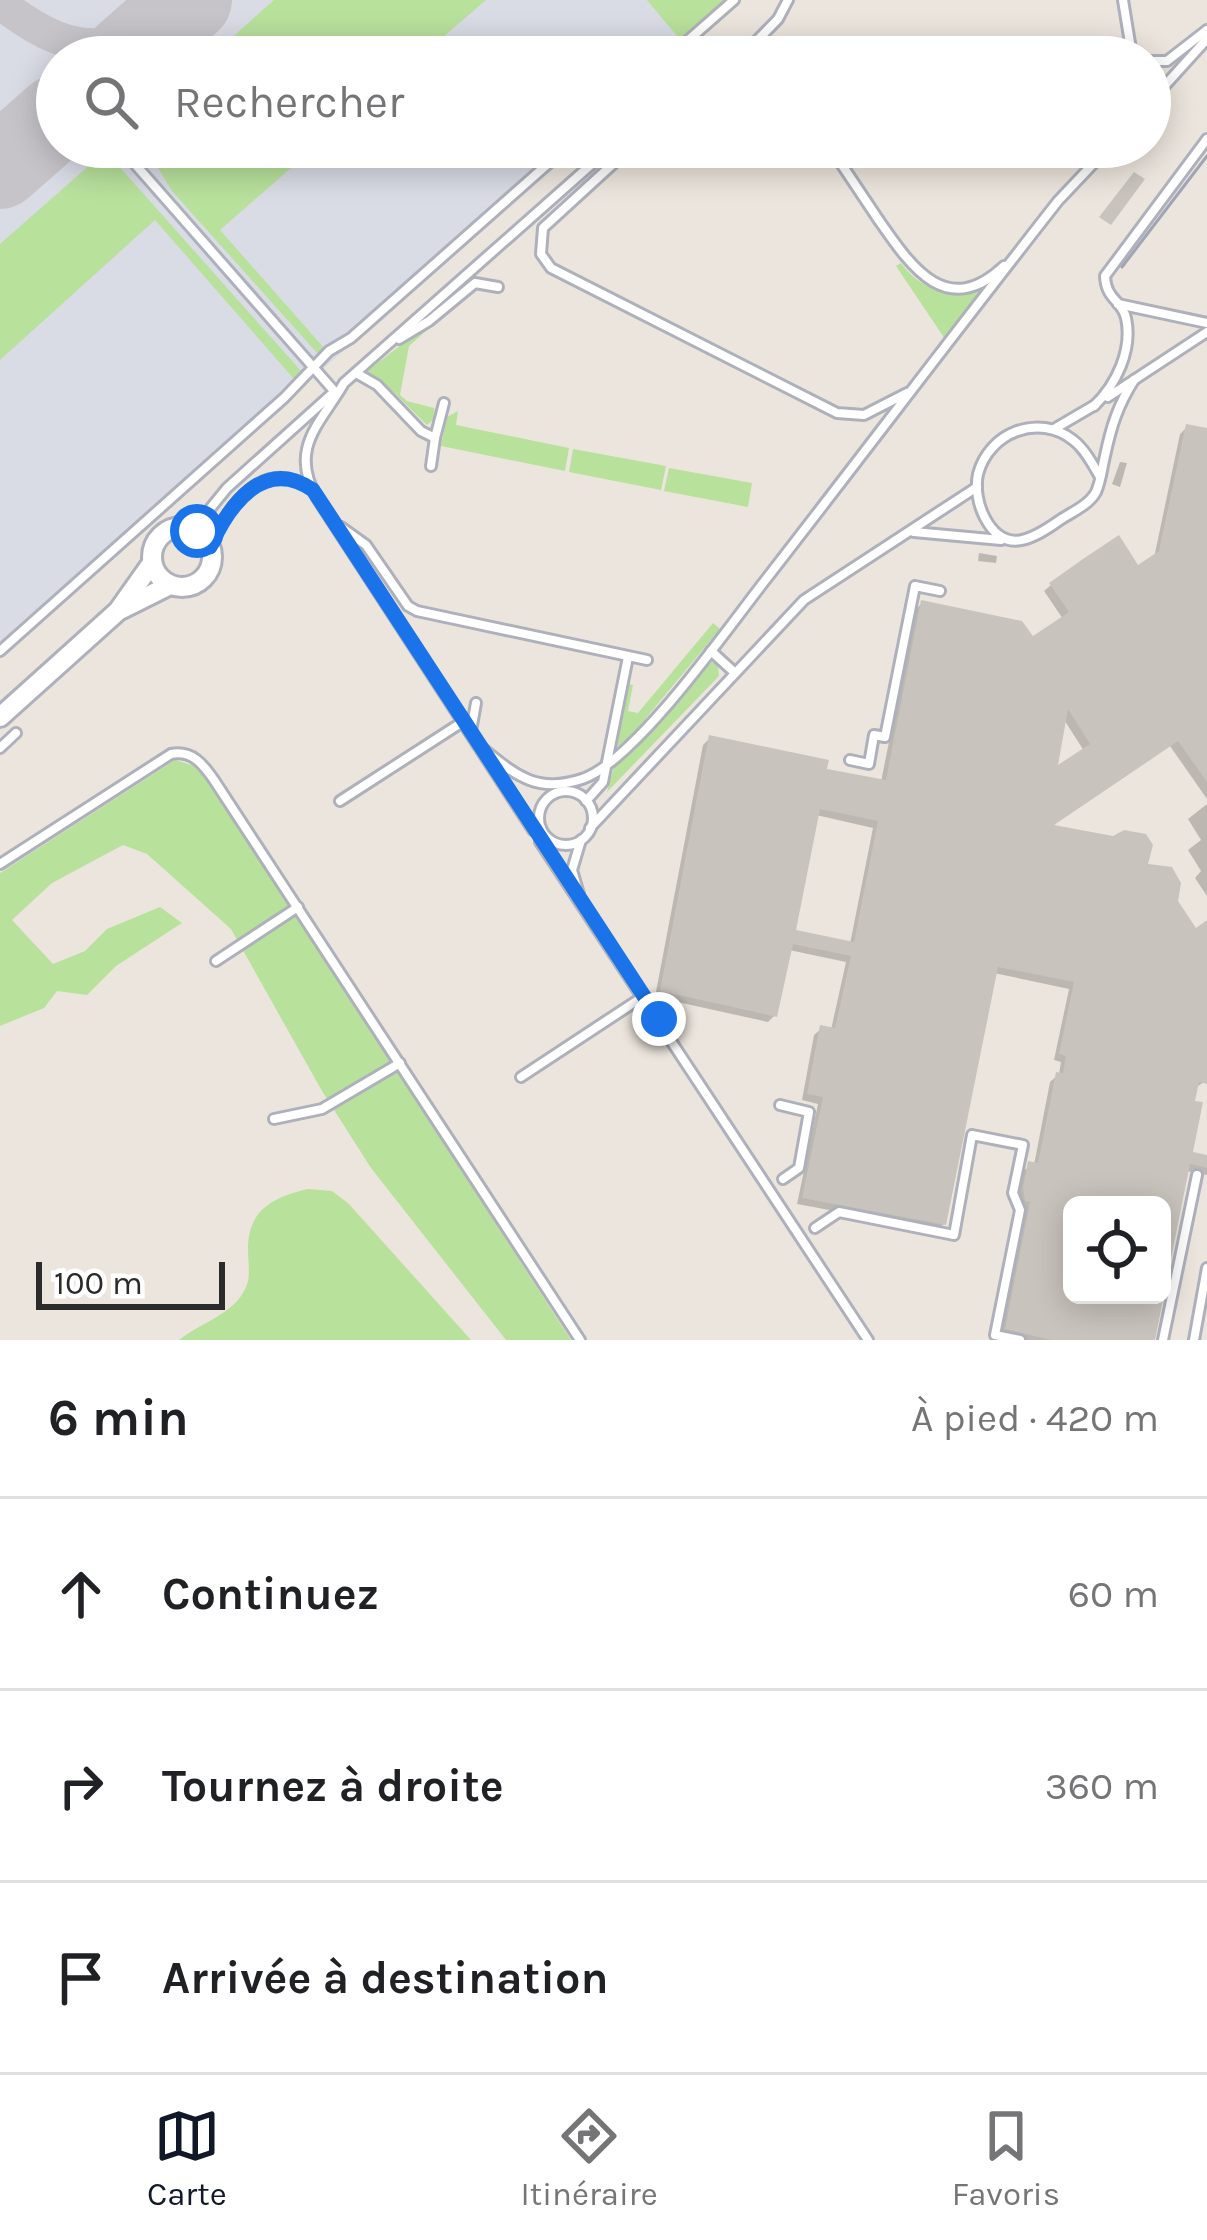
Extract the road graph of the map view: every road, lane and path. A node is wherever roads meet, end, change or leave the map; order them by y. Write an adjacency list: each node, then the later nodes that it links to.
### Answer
1 (734, 0): 5 (lane)
2 (788, 0): 6 (lane)
3 (1123, 0): 7 (lane)
4 (1207, 30): 9 (lane)
5 (693, 36)
6 (761, 36)
7 (1130, 36)
8 (1207, 40): 10 (lane)
9 (1171, 58)
10 (1171, 79)
11 (1207, 139): 20 (lane)
12 (139, 168): 23 (lane)
13 (543, 168): 23 (lane)
14 (587, 168): 22 (lane)
15 (609, 168): 27 (lane)
16 (844, 168): 18 (lane)
17 (1090, 168): 18 (lane)
18 (1020, 250): 27 (lane)
19 (498, 286): 22 (lane)
20 (1116, 304): 21 (lane); 30 (lane)
21 (1207, 328): 25 (lane)
22 (383, 348): 24 (lane)
23 (313, 366): 28 (lane); 46 (lane)
24 (356, 373): 26 (lane); 32 (lane)
25 (1134, 380): 30 (lane); 34 (lane)
26 (344, 383): 28 (lane); 36 (lane)
27 (918, 385): 47 (lane)
28 (334, 392): 38 (lane)
29 (444, 403): 32 (lane)
30 (1094, 406): 31 (lane)
31 (1054, 429): 34 (lane); 35 (lane)
32 (435, 438): 33 (lane)
33 (431, 466)
34 (1100, 477): 40 (lane)
35 (977, 487): 39 (lane); 40 (lane)
36 (313, 490): 37 (lane); 41 (lane)
37 (335, 523): 48 (lane); 53 (lane)
38 (187, 527): 41 (street); 42 (street)
39 (913, 532): 40 (lane); 50 (lane)
40 (1007, 542)
41 (210, 547): 43 (street)
42 (152, 563): 43 (street); 45 (street)
43 (170, 585): 45 (street)
44 (940, 591): 58 (lane)
45 (118, 611): 52 (street)
46 (0, 651)
47 (711, 651): 50 (lane); 59 (lane)
48 (628, 657): 49 (lane); 59 (lane)
49 (647, 660)
50 (734, 672): 60 (lane)
51 (476, 704): 54 (lane)
52 (0, 717)
53 (464, 721): 54 (lane); 61 (lane)
54 (471, 732): 56 (lane)
55 (16, 733): 57 (lane)
56 (477, 743): 59 (lane); 65 (lane)
57 (0, 748)
58 (850, 760)
59 (608, 764): 62 (lane)
60 (619, 799): 63 (lane); 64 (lane)
61 (340, 801)
62 (586, 801): 63 (lane); 65 (lane)
63 (592, 815): 64 (lane)
64 (590, 828): 66 (lane)
65 (540, 834): 66 (lane); 69 (lane)
66 (582, 840): 69 (lane)
67 (0, 864): 68 (lane)
68 (298, 908): 70 (lane); 72 (lane)
69 (594, 922): 71 (lane)
70 (216, 961)
71 (644, 996): 73 (lane); 81 (lane)
72 (400, 1064): 75 (lane); 80 (lane)
73 (521, 1077)
74 (780, 1105): 77 (lane)
75 (274, 1119)
76 (1197, 1175): 83 (lane)
77 (783, 1179)
78 (815, 1228): 82 (lane)
79 (1207, 1268): 84 (lane)
80 (580, 1340)
81 (868, 1340)
82 (1020, 1340)
83 (1163, 1340)
84 (1194, 1340)

